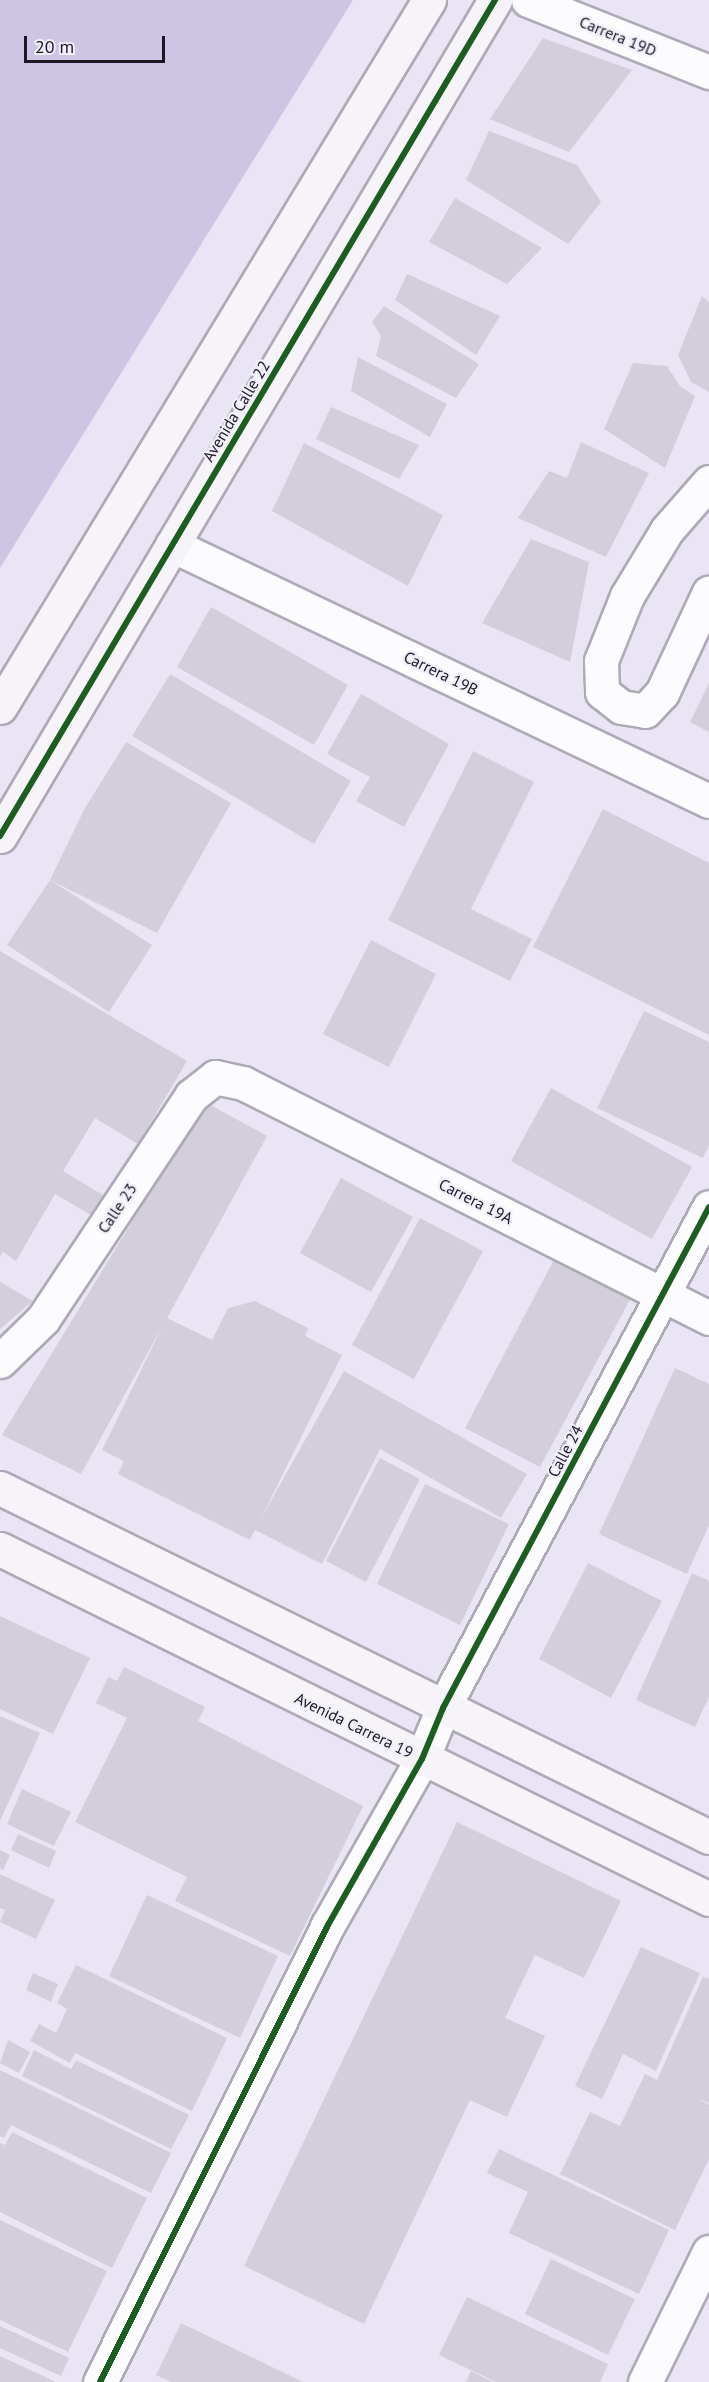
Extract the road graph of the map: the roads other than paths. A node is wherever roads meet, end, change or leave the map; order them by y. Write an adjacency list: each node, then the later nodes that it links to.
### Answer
1 (429, 0): 8 (street)
2 (495, 0): 6 (street, Avenida Calle 22)
3 (528, 0): 4 (street, Carrera 19D)
4 (709, 72)
5 (709, 482): 7 (street)
6 (172, 545): 9 (street, Carrera 19B); 10 (street, Avenida Calle 22)
7 (709, 592)
8 (0, 707)
9 (709, 801)
10 (0, 836)
11 (243, 1083): 13 (street, Carrera 19A); 15 (street, Calle 23)
12 (709, 1207): 13 (street, Calle 24)
13 (663, 1295): 14 (street, Carrera 19A); 18 (street, Calle 24)
14 (709, 1318)
15 (0, 1361)
16 (0, 1488): 18 (street)
17 (0, 1549): 19 (street, Avenida Carrera 19)
18 (443, 1708): 19 (street, Calle 24); 20 (street)
19 (422, 1759): 21 (street, Avenida Carrera 19); 23 (street, Calle 24)
20 (709, 1837)
21 (709, 1899)
22 (709, 2252): 24 (street)
23 (100, 2382)
24 (645, 2382)

